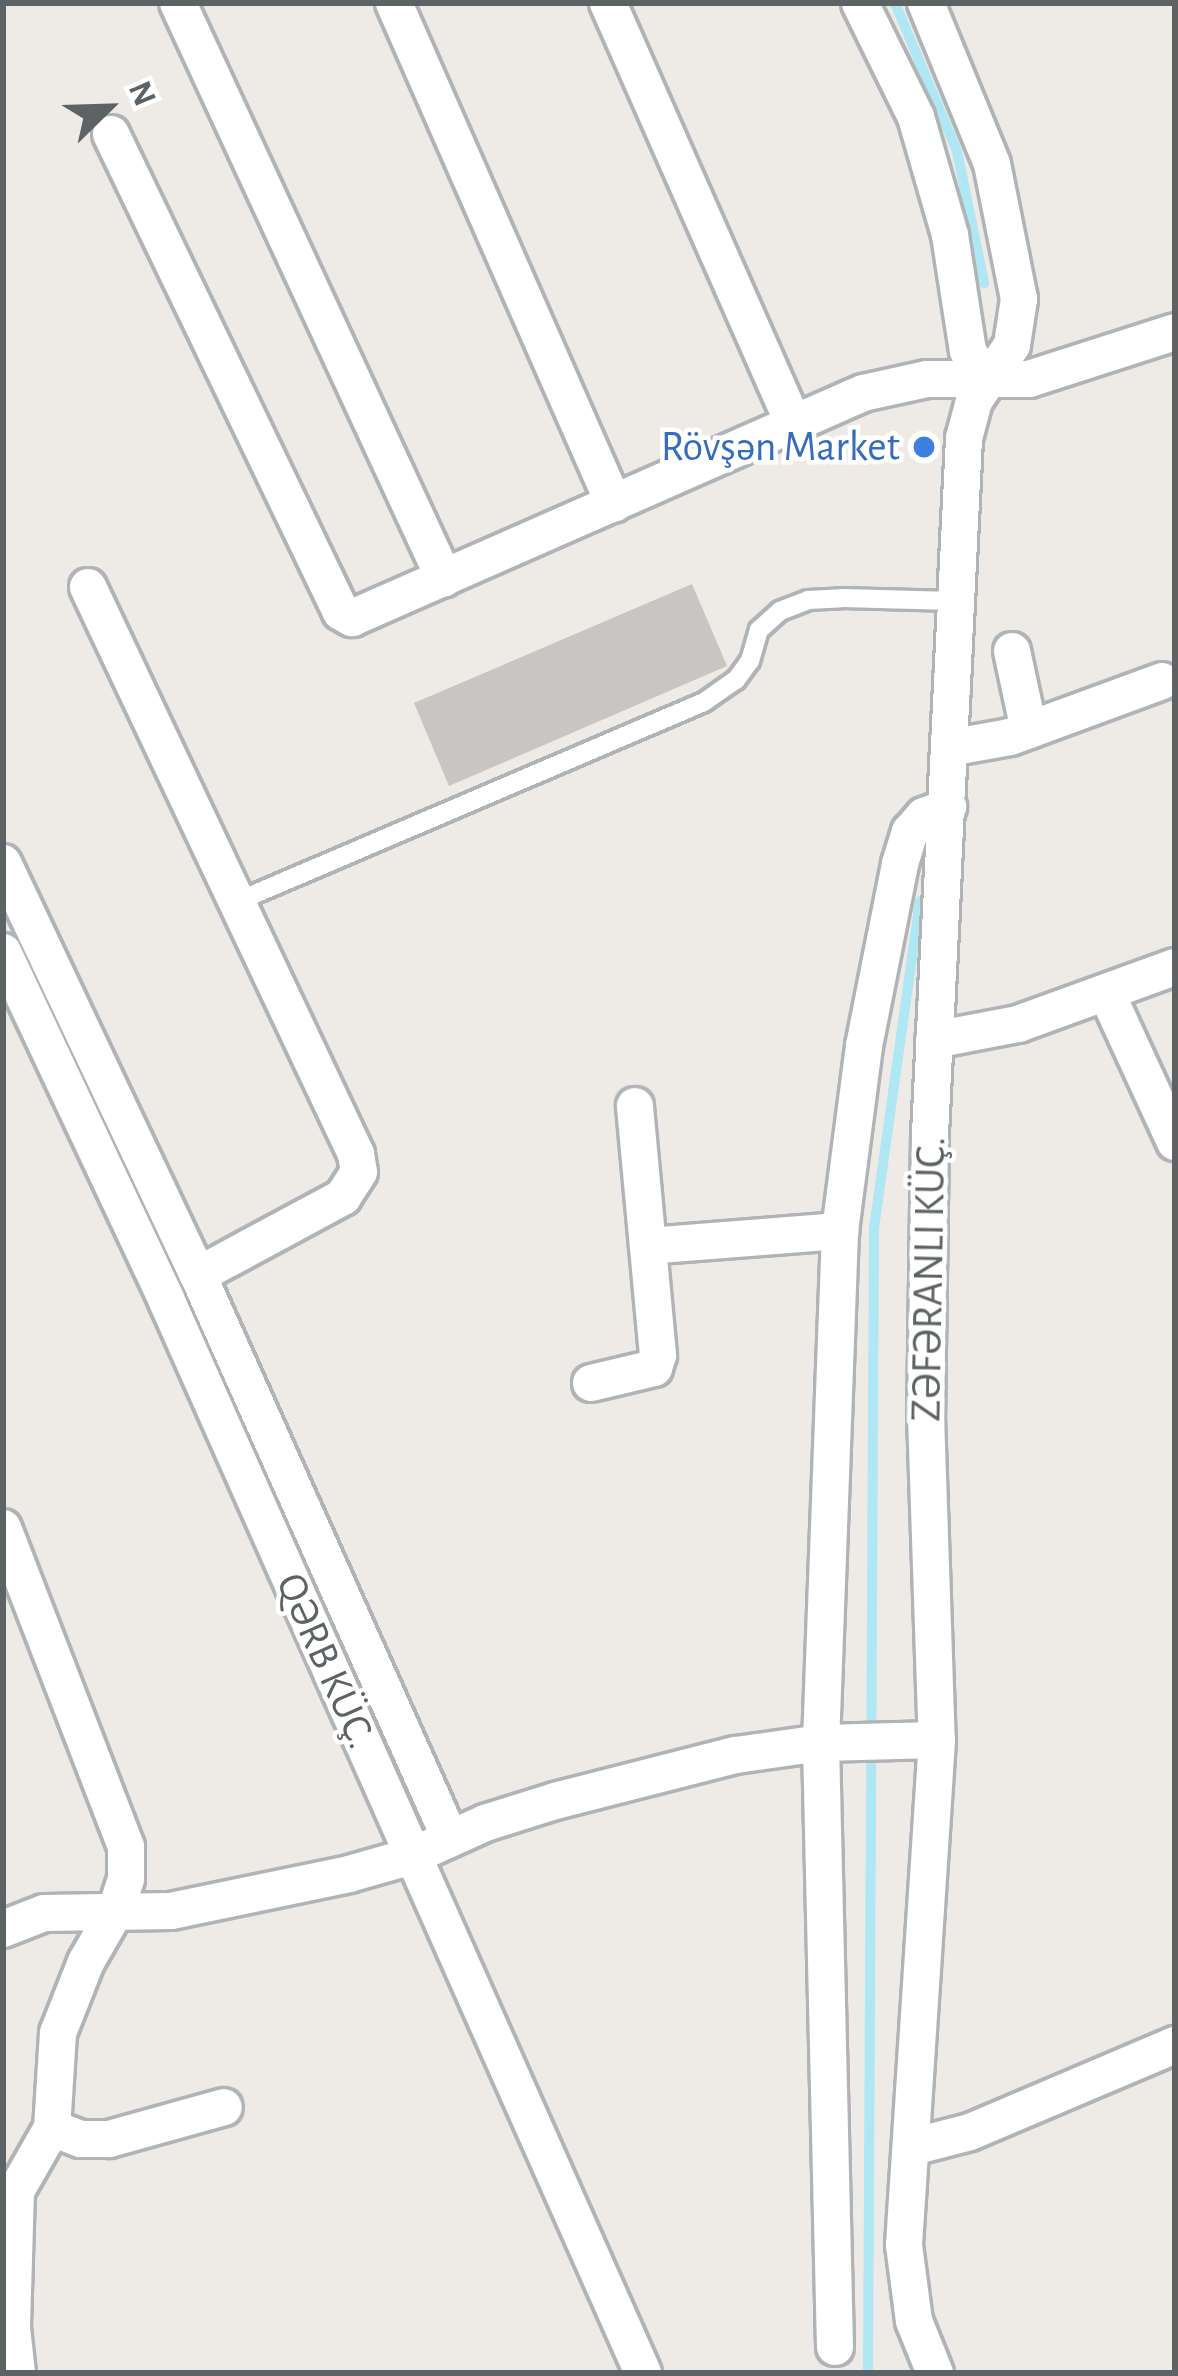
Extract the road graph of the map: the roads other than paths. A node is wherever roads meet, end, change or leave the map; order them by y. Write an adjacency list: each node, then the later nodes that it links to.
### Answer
1 (178, 3): 11 (street)
2 (394, 3): 10 (street)
3 (608, 3): 9 (street)
4 (860, 3): 8 (street)
5 (926, 3): 8 (street)
6 (111, 134): 11 (street)
7 (1175, 332): 8 (street)
8 (986, 382): 9 (street); 13 (street)
9 (794, 424): 10 (street)
10 (614, 504): 11 (street)
11 (444, 578)
12 (88, 586): 20 (street)
13 (953, 601): 17 (street); 20 (lane)
14 (1012, 651): 16 (street)
15 (1162, 681): 16 (street)
16 (1029, 730): 17 (street)
17 (949, 748): 18 (street)
18 (947, 807): 24 (street); 27 (street)
19 (3, 863): 29 (street, QƏRB KÜÇ.)
20 (236, 902): 29 (street)
21 (3, 952): 35 (street, QƏRB KÜÇ.)
22 (1175, 968): 23 (street)
23 (1106, 994): 24 (street); 26 (street)
24 (934, 1040): 32 (street)
25 (635, 1106): 28 (street)
26 (1175, 1142)
27 (840, 1231): 28 (street); 33 (street)
28 (648, 1246): 30 (street)
29 (199, 1275): 34 (street, QƏRB KÜÇ.)
30 (591, 1383)
31 (3, 1528): 36 (street)
32 (937, 1740): 33 (street); 41 (street)
33 (821, 1743): 34 (street); 42 (street)
34 (450, 1838): 35 (street)
35 (412, 1856): 36 (street); 44 (street, QƏRB KÜÇ.)
36 (116, 1910): 37 (street); 40 (street)
37 (3, 1929)
38 (1175, 2045): 41 (street)
39 (224, 2107): 40 (street)
40 (52, 2128): 43 (street)
41 (912, 2146): 45 (street)
42 (835, 2347)
43 (17, 2373)
44 (643, 2373)
45 (934, 2373)

